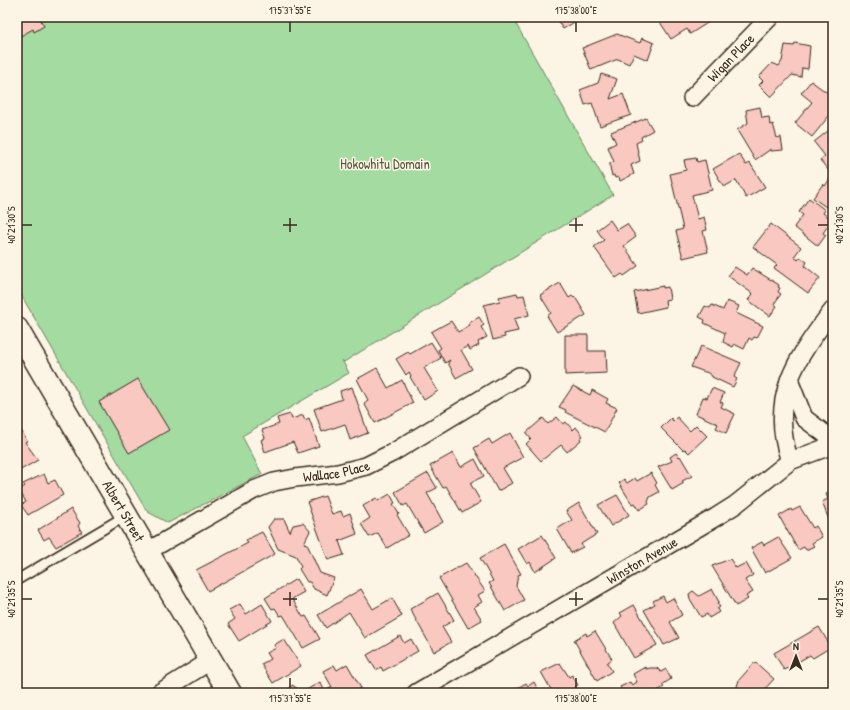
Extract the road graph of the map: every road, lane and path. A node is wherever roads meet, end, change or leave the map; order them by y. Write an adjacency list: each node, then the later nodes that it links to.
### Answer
1 (770, 17): 2 (street, Wigan Place)
2 (692, 98)
3 (833, 310): 6 (street)
4 (17, 329): 10 (main road, Albert Street)
5 (519, 376): 11 (street, Wallace Place)
6 (789, 380): 7 (street); 9 (street)
7 (833, 440)
8 (833, 445): 9 (street, Winston Avenue)
9 (790, 462): 16 (street, Winston Avenue)
10 (127, 515): 11 (main road, Albert Street); 12 (lane)
11 (148, 552): 13 (main road, Albert Street)
12 (17, 580)
13 (210, 661): 14 (street); 15 (main road, Albert Street)
14 (159, 693)
15 (230, 693)
16 (416, 693)

